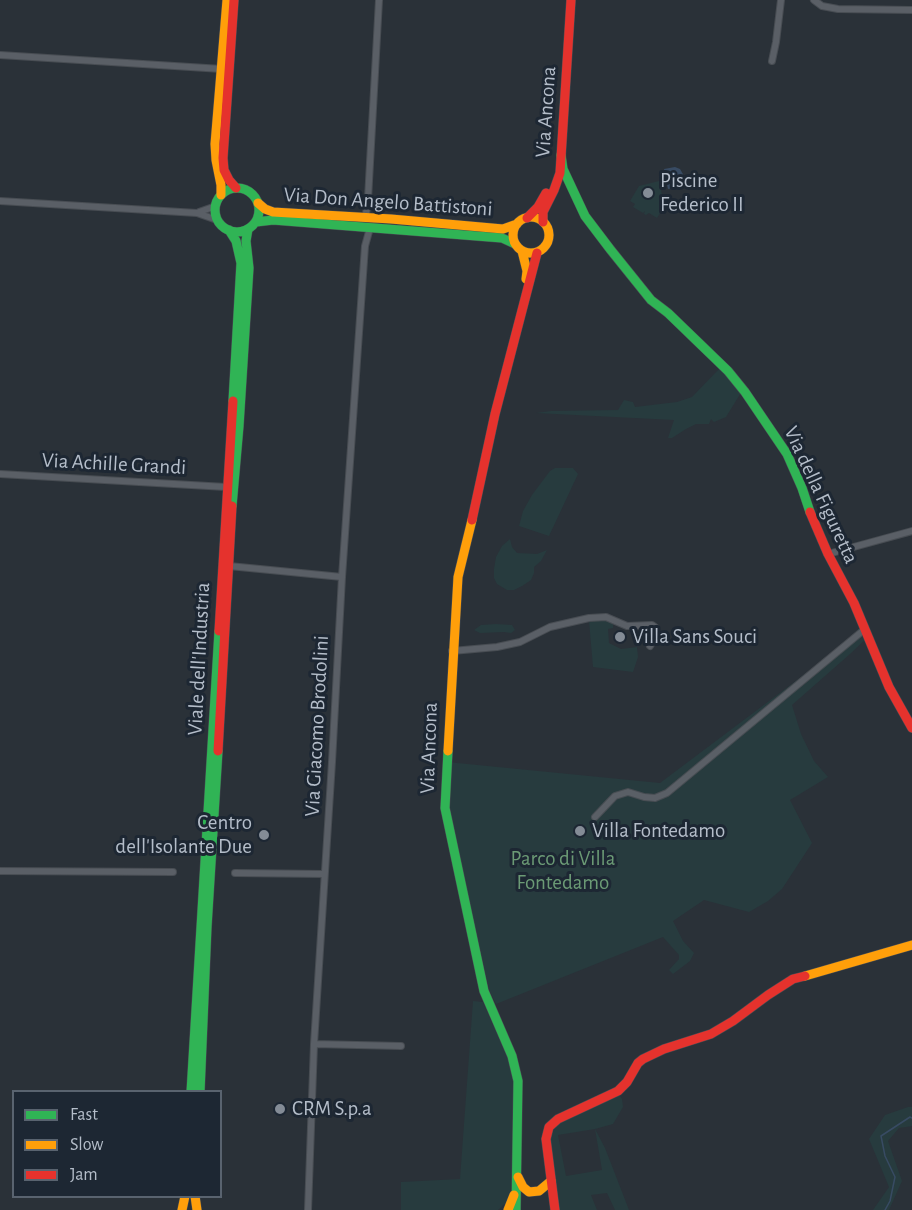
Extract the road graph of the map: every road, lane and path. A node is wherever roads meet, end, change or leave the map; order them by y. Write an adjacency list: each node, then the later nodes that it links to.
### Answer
1 (227, 0): 11 (main road)
2 (234, 0): 13 (main road)
3 (379, 0): 22 (street, Via Giacomo Brodolini)
4 (565, 0): 19 (main road, Via Ancona)
5 (571, 0): 12 (main road, Via Ancona)
6 (781, 0): 10 (street)
7 (814, 0): 8 (street)
8 (912, 10)
9 (0, 56): 11 (street)
10 (772, 61)
11 (222, 69): 14 (main road)
12 (561, 155): 23 (main road, Via Ancona); 33 (main road, Via della Figuretta)
13 (236, 188): 14 (main road); 16 (main road, Via Don Angelo Battistoni)
14 (221, 195): 17 (main road)
15 (0, 201): 18 (street)
16 (258, 202): 21 (main road, Via Don Angelo Battistoni); 22 (main road, Via Don Angelo Battistoni)
17 (216, 206): 18 (street); 20 (main road)
18 (197, 213): 20 (street)
19 (527, 218): 23 (main road); 24 (main road, Via Ancona)
20 (217, 220): 26 (main road)
21 (256, 222): 22 (main road, Via Don Angelo Battistoni); 25 (main road, Via Don Angelo Battistoni)
22 (367, 222): 24 (main road, Via Don Angelo Battistoni); 27 (main road, Via Don Angelo Battistoni); 35 (street, Via Giacomo Brodolini)
23 (543, 222): 28 (main road, Via Ancona)
24 (517, 224): 27 (main road, Via Ancona)
25 (248, 229): 26 (main road); 34 (main road, Viale dell'Industria)
26 (229, 231): 31 (main road, Viale dell'Industria)
27 (518, 247): 28 (main road); 29 (main road, Via Ancona)
28 (537, 253): 29 (main road, Via Ancona)
29 (524, 305): 38 (main road, Via Ancona)
30 (0, 474): 31 (street, Via Achille Grandi)
31 (226, 487): 48 (main road, Viale dell'Industria)
32 (912, 531): 33 (street)
33 (828, 554): 36 (main road, Via della Figuretta)
34 (229, 566): 35 (street, Viale dell'Industria); 49 (main road, Viale dell'Industria)
35 (342, 577): 44 (street, Via Giacomo Brodolini)
36 (865, 629): 39 (main road, Via della Figuretta); 40 (street)
37 (650, 646): 38 (street)
38 (452, 651): 50 (main road, Via Ancona)
39 (912, 728)
40 (596, 817)
41 (0, 871): 42 (street)
42 (173, 872)
43 (235, 873): 44 (street)
44 (324, 874): 46 (street, Via Giacomo Brodolini)
45 (912, 945): 51 (main road)
46 (314, 1044): 47 (street); 53 (street, Via Giacomo Brodolini)
47 (401, 1046)
48 (191, 1090)
49 (200, 1090)
50 (517, 1175): 51 (main road); 52 (main road, Via Ancona)
51 (551, 1181): 56 (main road)
52 (516, 1190): 54 (main road, Via Ancona); 55 (main road, Via Ancona)
53 (308, 1210)
54 (508, 1210)
55 (516, 1210)
56 (555, 1210)

